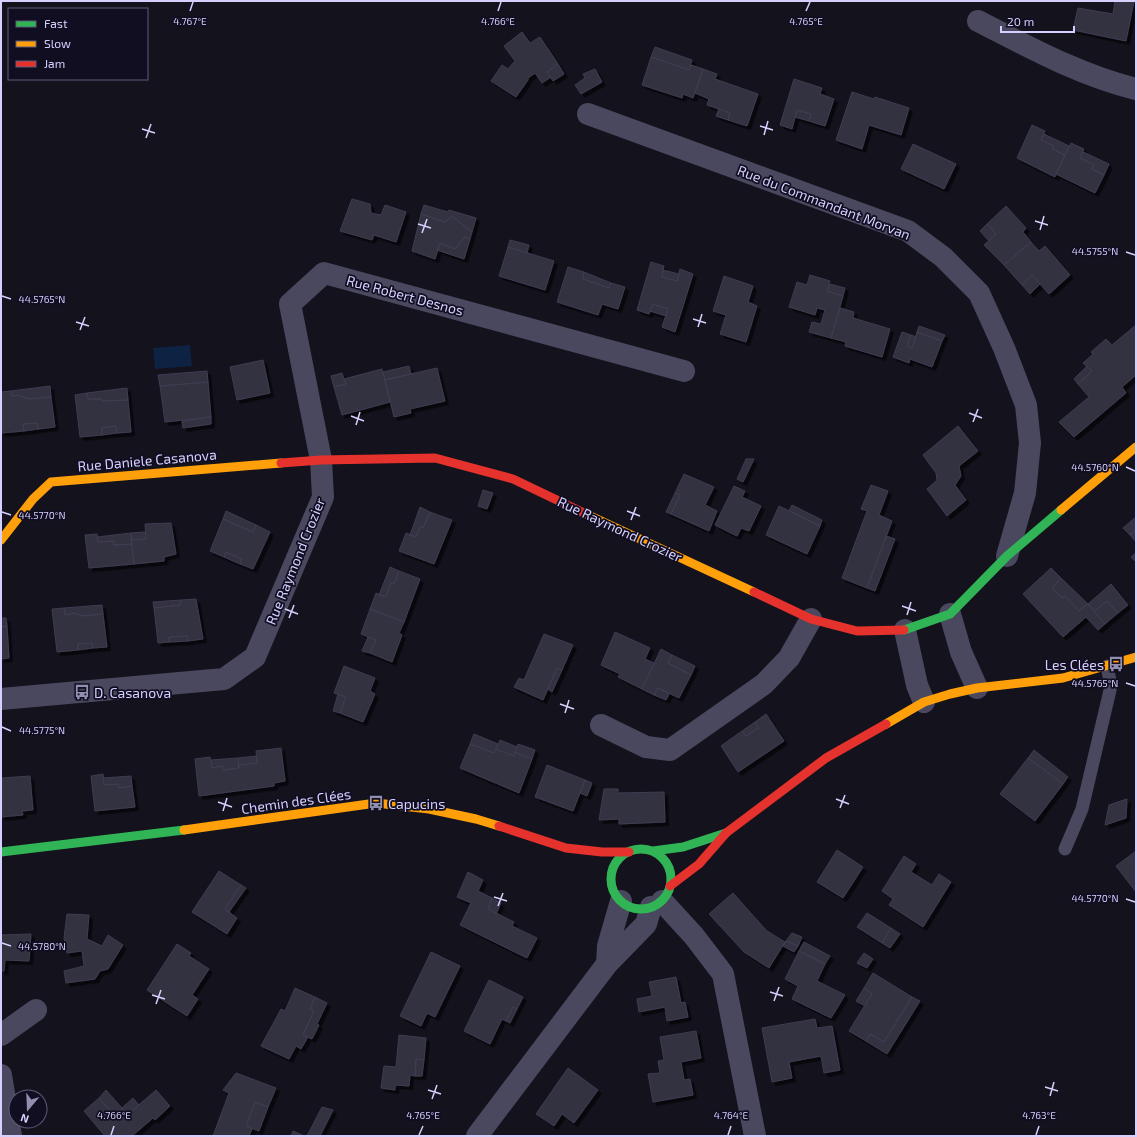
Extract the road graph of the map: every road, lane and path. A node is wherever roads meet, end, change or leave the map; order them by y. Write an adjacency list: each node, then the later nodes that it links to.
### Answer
1 (978, 21): 2 (street)
2 (1136, 88)
3 (588, 114): 8 (street, Rue du Commandant Morvan)
4 (684, 371): 6 (street, Rue Robert Desnos)
5 (1136, 447): 8 (street)
6 (321, 460): 7 (street, Rue Daniele Casanova); 10 (street, Rue Raymond Crozier); 15 (street, Rue Raymond Crozier)
7 (1, 540)
8 (1007, 556): 9 (street, Rue du Commandant Morvan)
9 (950, 614): 11 (street, Rue du Commandant Morvan); 14 (street)
10 (811, 619): 11 (street, Rue Raymond Crozier); 17 (street)
11 (905, 630): 16 (street)
12 (1136, 657): 13 (street)
13 (1107, 666): 14 (street); 20 (lane)
14 (977, 688): 16 (street)
15 (1, 699)
16 (924, 702): 18 (street)
17 (602, 725)
18 (726, 833): 23 (street); 25 (street)
19 (566, 848): 21 (street, Chemin des Clées); 22 (street, Chemin des Clées); 24 (street, Chemin des Clées)
20 (1065, 849)
21 (1, 852)
22 (629, 852): 23 (street); 26 (street)
23 (653, 852): 25 (street)
24 (584, 859)
25 (661, 898): 26 (street); 27 (street); 33 (street)
26 (621, 901): 27 (street)
27 (607, 964): 32 (street)
28 (36, 1010): 29 (street)
29 (1, 1035)
30 (1, 1075): 31 (street)
31 (11, 1136)
32 (477, 1136)
33 (755, 1136)

